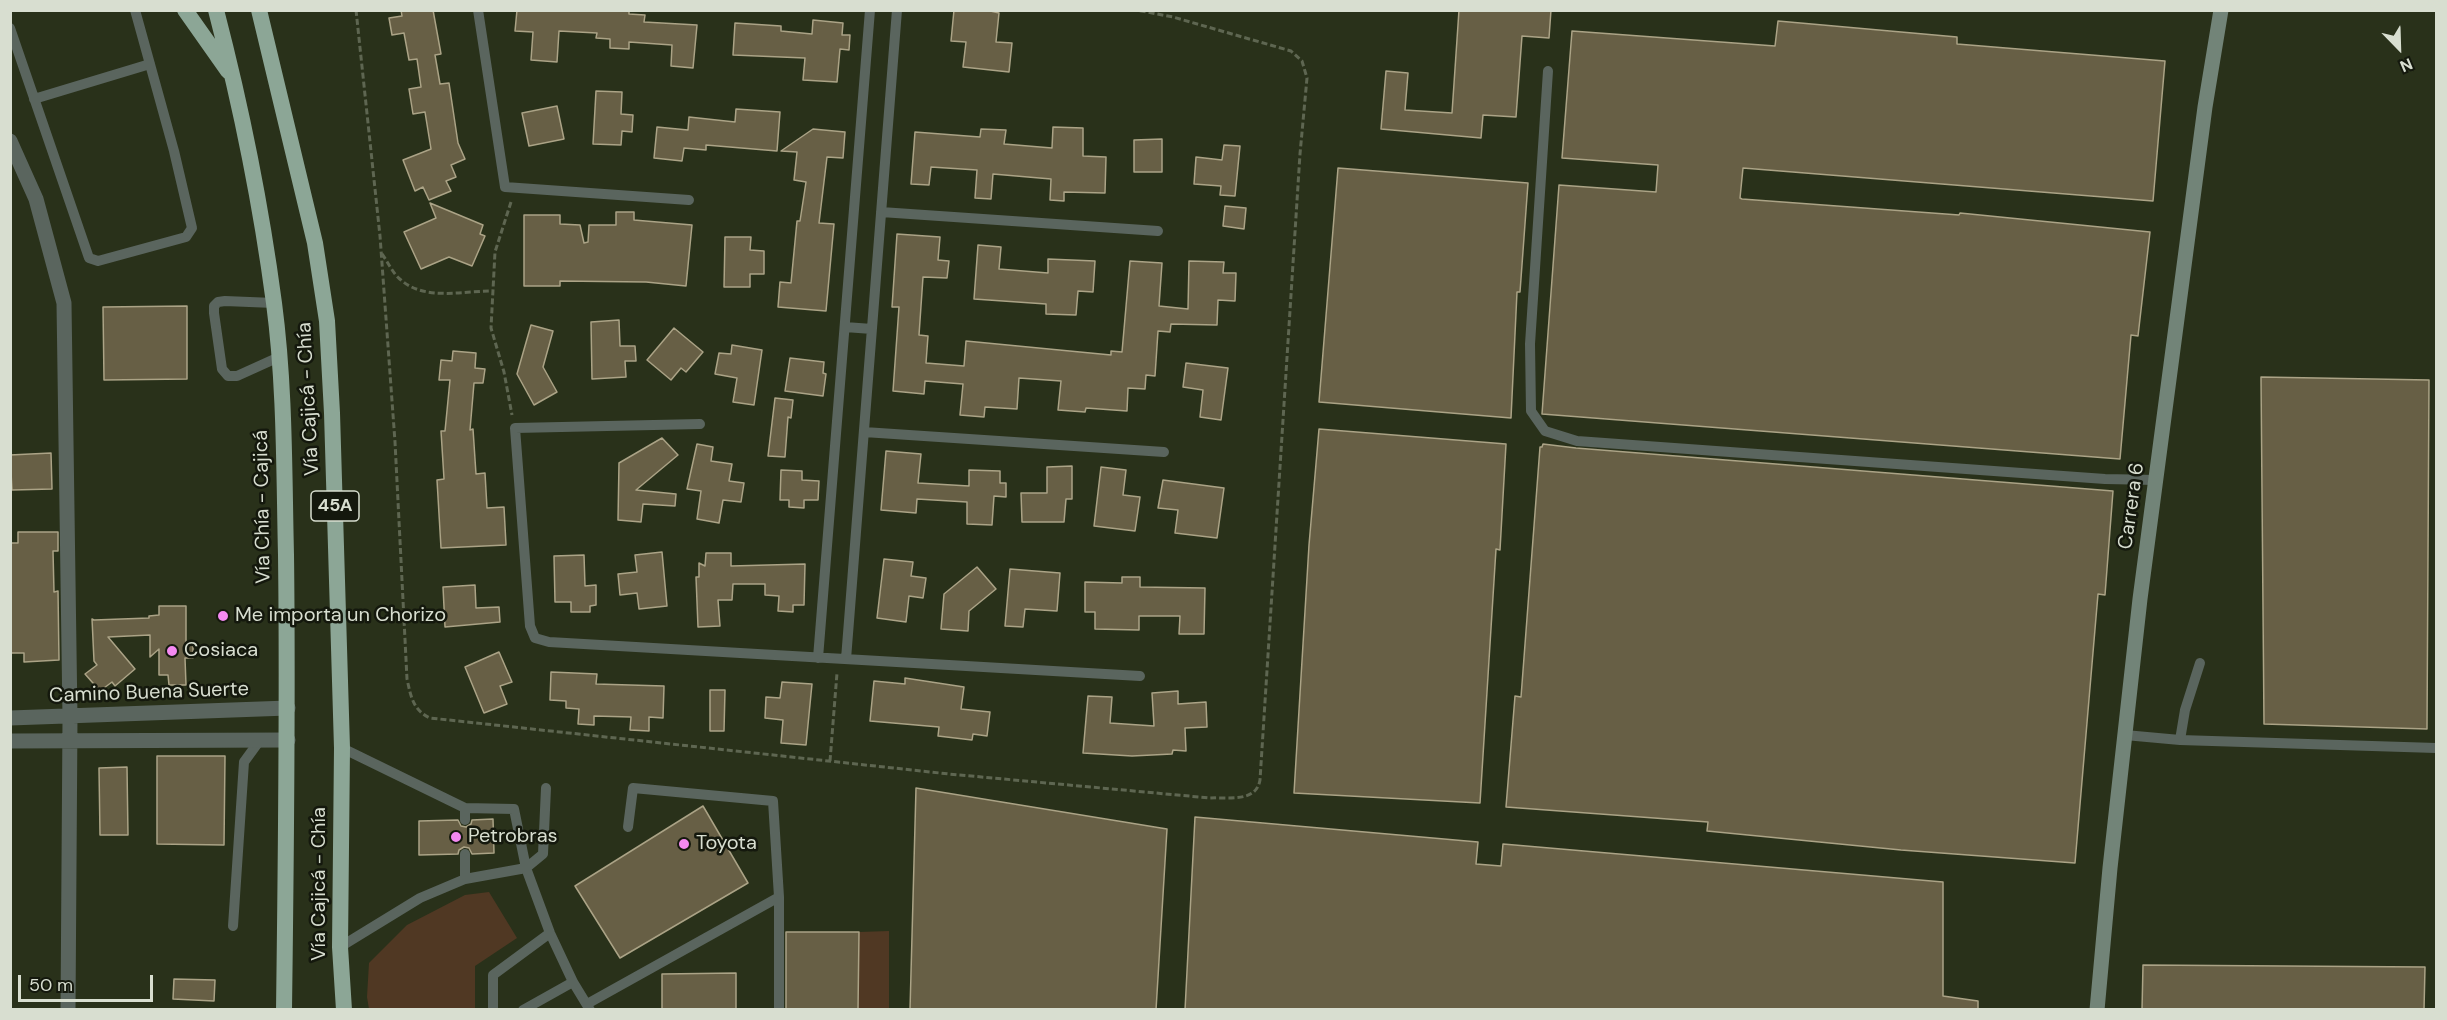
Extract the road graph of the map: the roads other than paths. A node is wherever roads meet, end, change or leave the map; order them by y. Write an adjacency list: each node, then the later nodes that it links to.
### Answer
1 (135, 10): 10 (lane)
2 (185, 10): 12 (highway)
3 (216, 10): 12 (highway, Vía Chía - Cajicá / 45A)
4 (259, 10): 39 (highway, Vía Cajicá - Chía / 45A)
5 (478, 10): 15 (lane)
6 (870, 10): 19 (lane)
7 (897, 10): 16 (lane)
8 (2221, 10): 25 (main road, Carrera 6)
9 (10, 28): 13 (lane)
10 (150, 64): 13 (lane); 13 (lane)
11 (1548, 71): 25 (lane)
12 (234, 80): 18 (highway, Vía Chía - Cajicá / 45A)
13 (34, 99)
14 (10, 141): 32 (street)
15 (689, 200)
16 (881, 212): 17 (lane); 20 (lane)
17 (1158, 231)
18 (274, 303): 21 (highway, Vía Chía - Cajicá / 45A); 21 (lane)
19 (845, 327): 20 (lane); 26 (lane)
20 (872, 329): 23 (lane)
21 (279, 357): 30 (highway, Vía Chía - Cajicá / 45A)
22 (700, 424): 26 (lane)
23 (864, 432): 24 (lane); 27 (lane)
24 (1164, 452)
25 (2156, 480): 33 (main road, Carrera 6)
26 (818, 658): 27 (lane)
27 (842, 659): 29 (lane)
28 (2200, 663): 37 (lane)
29 (1140, 676)
30 (288, 708): 32 (street, Camino Buena Suerte); 36 (highway, Vía Chía - Cajicá / 45A)
31 (10, 718): 32 (street, Camino Buena Suerte)
32 (70, 718): 34 (street)
33 (2125, 735): 37 (lane); 60 (main road, Carrera 6)
34 (70, 740): 35 (street); 38 (street); 54 (street)
35 (260, 740): 36 (street); 49 (lane)
36 (288, 740): 55 (highway, Vía Chía - Cajicá / 45A)
37 (2180, 740): 40 (lane)
38 (10, 741)
39 (342, 748): 42 (lane); 51 (highway, Vía Cajicá - Chía / 45A)
40 (2436, 748)
41 (546, 788): 46 (lane)
42 (465, 808): 43 (lane); 46 (lane)
43 (465, 820)
44 (628, 827): 48 (lane)
45 (465, 854): 47 (lane)
46 (526, 868): 47 (lane); 50 (lane)
47 (465, 879): 51 (lane)
48 (779, 897): 53 (lane); 59 (lane)
49 (233, 926)
50 (550, 933): 52 (lane); 57 (lane)
51 (340, 947): 56 (highway, Vía Cajicá - Chía / 45A)
52 (573, 982): 53 (lane); 58 (lane)
53 (588, 1007)
54 (68, 1010)
55 (284, 1010)
56 (344, 1010)
57 (494, 1010)
58 (523, 1010)
59 (779, 1010)
60 (2097, 1010)

